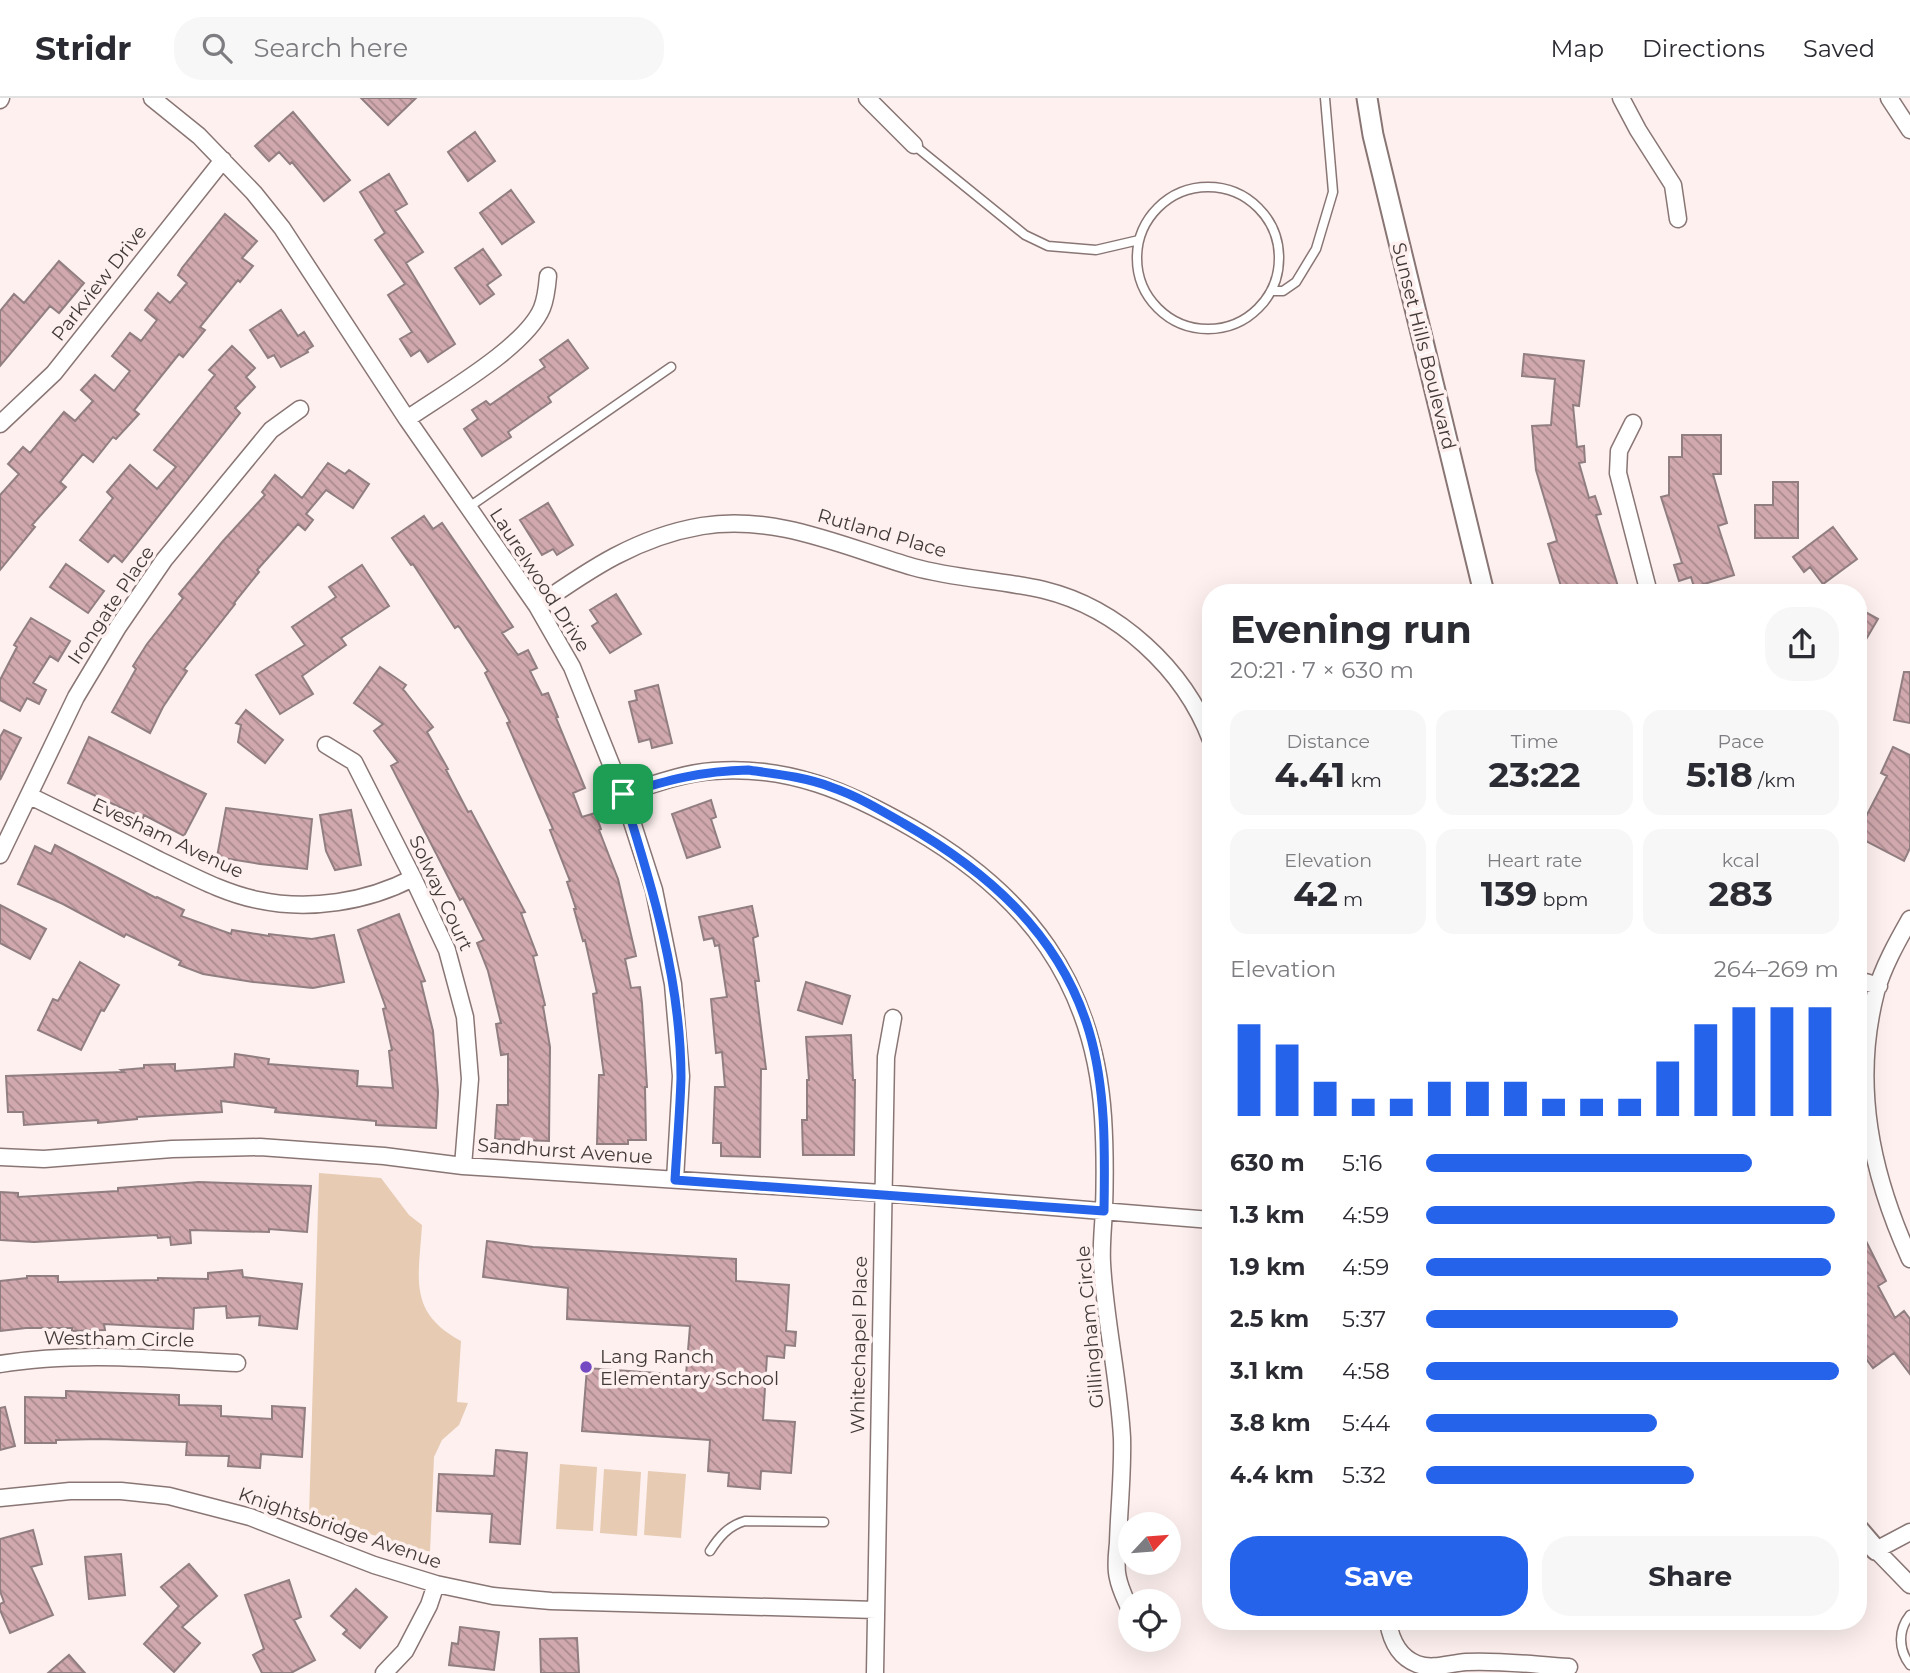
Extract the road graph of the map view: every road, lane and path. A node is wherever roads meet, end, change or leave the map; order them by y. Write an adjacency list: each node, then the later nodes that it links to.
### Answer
1 (152, 98): 9 (street, Laurelwood Drive)
2 (867, 98): 8 (street)
3 (1325, 98): 13 (lane)
4 (1367, 98): 20 (street, Sunset Hills Boulevard)
5 (1621, 98): 10 (street)
6 (1889, 98): 7 (street)
7 (1910, 130)
8 (914, 145): 11 (lane)
9 (223, 160): 16 (street, Laurelwood Drive); 18 (street, Parkview Drive)
10 (1678, 219)
11 (1139, 240): 13 (lane); 13 (lane)
12 (548, 276): 16 (street)
13 (1271, 291)
14 (671, 367): 19 (lane)
15 (300, 409): 26 (street, Irongate Place)
16 (407, 419): 19 (street, Laurelwood Drive)
17 (1633, 423): 21 (street)
18 (0, 424)
19 (469, 508): 22 (street, Laurelwood Drive)
20 (1481, 584)
21 (1647, 584)
22 (537, 606): 23 (street, Rutland Place); 25 (street, Laurelwood Drive)
23 (1202, 722)
24 (326, 745): 28 (street, Solway Court)
25 (623, 794): 37 (street, Laurelwood Drive); 39 (street, Gillingham Circle)
26 (30, 796): 27 (street, Irongate Place); 28 (street, Evesham Avenue)
27 (0, 855)
28 (413, 878): 36 (street, Solway Court)
29 (1910, 919): 31 (street)
30 (1867, 983): 31 (street)
31 (1879, 986): 33 (street)
32 (893, 1018): 38 (street, Whitechapel Place)
33 (1867, 1060)
34 (1867, 1103): 41 (street)
35 (0, 1157): 36 (street, Sandhurst Avenue)
36 (463, 1166): 37 (street, Sandhurst Avenue)
37 (675, 1180): 38 (street, Sandhurst Avenue)
38 (882, 1193): 39 (street, Sandhurst Avenue); 53 (street, Whitechapel Place)
39 (1104, 1211): 40 (street, Sandhurst Avenue); 52 (street, Gillingham Circle)
40 (1202, 1219)
41 (1910, 1259)
42 (237, 1363): 43 (street, Westham Circle)
43 (0, 1364)
44 (0, 1498): 50 (street, Knightsbridge Avenue)
45 (824, 1522): 49 (lane)
46 (1910, 1532): 48 (street)
47 (1867, 1540): 48 (street)
48 (1876, 1550): 51 (street)
49 (710, 1551)
50 (436, 1584): 53 (street, Knightsbridge Avenue); 58 (street)
51 (1910, 1585)
52 (1122, 1589)
53 (876, 1610): 59 (street, Whitechapel Place)
54 (1910, 1615): 56 (lane)
55 (1389, 1630): 57 (street)
56 (1910, 1665)
57 (1569, 1667)
58 (384, 1673)
59 (874, 1673)

